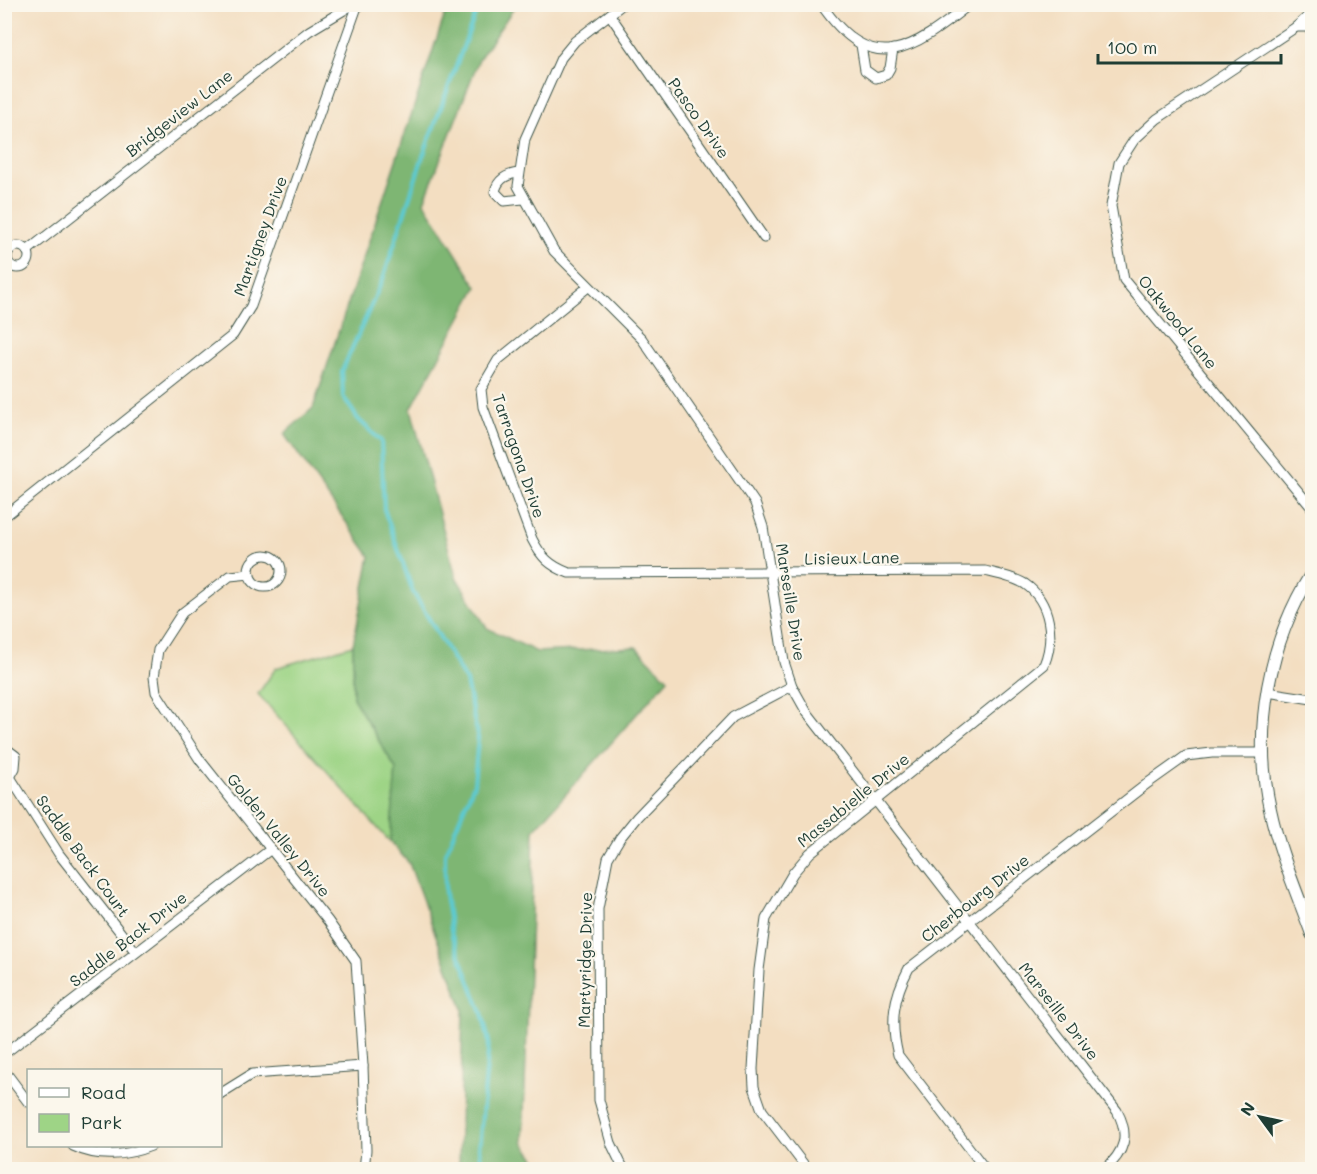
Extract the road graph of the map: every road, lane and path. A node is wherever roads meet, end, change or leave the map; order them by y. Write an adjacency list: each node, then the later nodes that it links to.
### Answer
1 (354, 4): 15 (street, Bridgeview Lane)
2 (358, 4): 19 (street, Martigney Drive)
3 (623, 4): 7 (street)
4 (821, 4): 10 (street)
5 (970, 4): 11 (street)
6 (1312, 13): 8 (street, Oakwood Lane)
7 (610, 15): 12 (street); 14 (street, Pasco Drive)
8 (1296, 27): 9 (street); 18 (street, Oakwood Lane)
9 (1312, 27)
10 (861, 45): 11 (street); 11 (street)
11 (893, 49)
12 (519, 173): 13 (street, Marseille Drive); 13 (street)
13 (524, 200): 17 (street, Marseille Drive)
14 (764, 238)
15 (27, 250): 16 (street, Bridgeview Lane); 16 (street, Bridgeview Lane)
16 (7, 266)
17 (588, 287): 20 (street, Tarragona Drive); 23 (street, Marseille Drive)
18 (1312, 508)
19 (4, 517)
20 (553, 567): 23 (street, Lisieux Lane)
21 (1312, 573): 26 (street)
22 (250, 574): 32 (street, Golden Valley Drive)
23 (771, 574): 24 (street, Lisieux Lane); 25 (street, Marseille Drive)
24 (1051, 630): 31 (street, Massabielle Drive)
25 (792, 686): 31 (street, Marseille Drive); 44 (street, Martyridge Drive)
26 (1267, 692): 27 (street); 29 (street)
27 (1312, 699)
28 (4, 747): 30 (street, Saddle Back Court)
29 (1263, 753): 33 (street, Cherbourg Drive); 34 (street)
30 (7, 777): 35 (street, Saddle Back Court)
31 (874, 801): 33 (street, Marseille Drive); 45 (street, Massabielle Drive)
32 (271, 849): 35 (street, Saddle Back Drive); 37 (street, Golden Valley Drive)
33 (970, 922): 46 (street, Cherbourg Drive); 47 (street, Marseille Drive)
34 (1312, 934)
35 (135, 951): 36 (street, Saddle Back Drive)
36 (4, 1054)
37 (363, 1066): 39 (street); 43 (street, Golden Valley Drive)
38 (4, 1070): 40 (street)
39 (222, 1093)
40 (27, 1101)
41 (77, 1147): 42 (street)
42 (147, 1147)
43 (364, 1170)
44 (624, 1170)
45 (808, 1170)
46 (986, 1170)
47 (1104, 1170)

